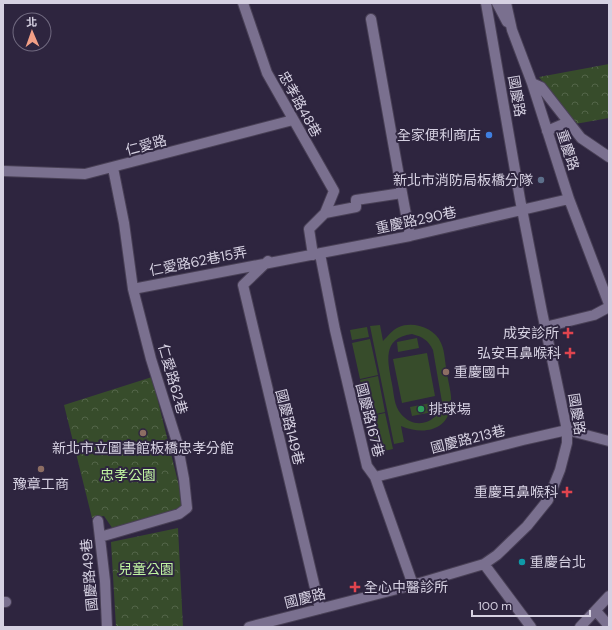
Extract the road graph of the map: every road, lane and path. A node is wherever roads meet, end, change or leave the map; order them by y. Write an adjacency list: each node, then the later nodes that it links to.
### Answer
1 (243, 3): 7 (street, 忠孝路48巷)
2 (486, 3): 5 (street, 國慶路)
3 (500, 4): 5 (street); 6 (street, 重慶路)
4 (371, 19): 13 (street)
5 (489, 21): 15 (street, 國慶路)
6 (532, 83): 8 (street); 9 (street, 重慶路)
7 (293, 120): 11 (street, 仁愛路); 16 (street, 忠孝路48巷)
8 (568, 122): 9 (street); 10 (street)
9 (547, 131): 14 (street, 重慶路)
10 (609, 157)
11 (113, 168): 12 (street, 仁愛路); 22 (street, 仁愛路62巷)
12 (3, 171)
13 (402, 193): 16 (street); 17 (street)
14 (569, 199): 15 (street, 重慶路290巷); 23 (street, 重慶路)
15 (522, 210): 17 (street, 重慶路290巷); 25 (street, 國慶路)
16 (325, 213): 18 (street, 國慶路167巷)
17 (410, 236): 18 (street, 重慶路290巷)
18 (316, 255): 19 (street, 重慶路290巷); 28 (street, 國慶路167巷)
19 (268, 261): 20 (street, 仁愛路62巷15弄); 21 (street)
20 (238, 268): 21 (street, 國慶路149巷); 22 (street, 仁愛路62巷15弄)
21 (242, 286): 34 (street, 國慶路149巷)
22 (133, 288): 30 (street, 仁愛路62巷)
23 (609, 304)
24 (609, 307): 25 (street)
25 (545, 327): 26 (street, 國慶路)
26 (567, 430): 27 (street); 28 (street, 國慶路213巷); 31 (street, 國慶路)
27 (609, 441)
28 (375, 477): 32 (street, 國慶路167巷)
29 (98, 521): 30 (street, 國慶路49巷)
30 (100, 537): 37 (street, 國慶路49巷)
31 (484, 564): 32 (street, 國慶路); 39 (street)
32 (413, 585): 34 (street, 國慶路)
33 (609, 596): 35 (street)
34 (320, 609): 38 (street, 國慶路)
35 (596, 611): 36 (street); 40 (street)
36 (609, 626)
37 (107, 627)
38 (249, 627)
39 (531, 627)
40 (580, 627)

